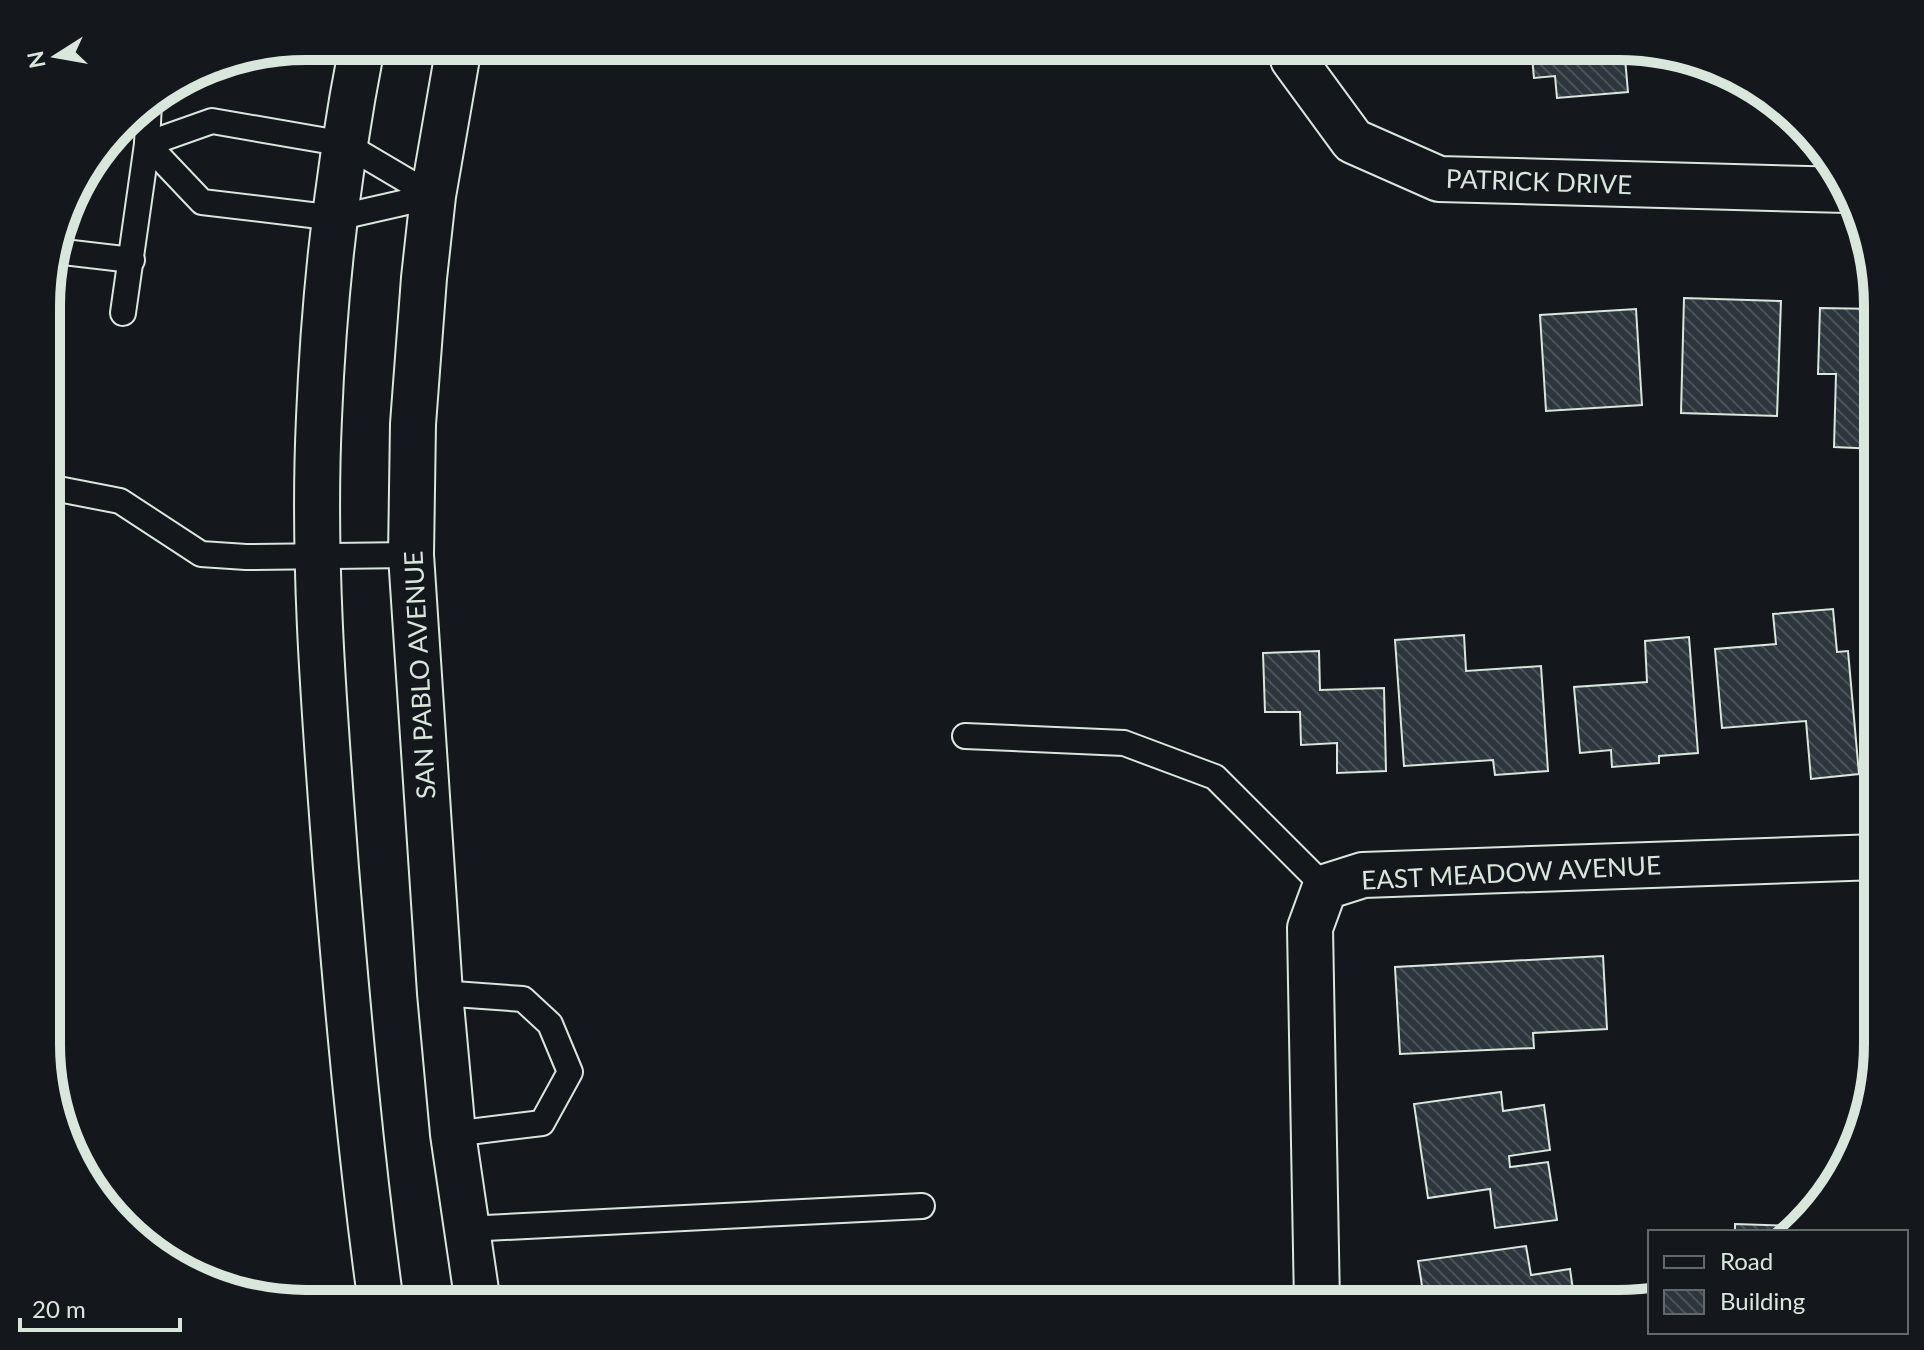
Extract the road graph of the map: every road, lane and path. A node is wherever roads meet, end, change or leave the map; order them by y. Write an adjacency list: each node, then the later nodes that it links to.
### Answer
1 (360, 60): 6 (main road)
2 (457, 60): 8 (main road, SAN PABLO AVENUE)
3 (1294, 61): 7 (main road, PATRICK DRIVE)
4 (148, 118): 5 (lane)
5 (147, 144): 6 (lane); 9 (lane); 11 (lane)
6 (345, 144): 8 (lane); 9 (main road)
7 (1834, 190)
8 (433, 196): 9 (lane); 15 (main road, SAN PABLO AVENUE)
9 (336, 218): 14 (main road)
10 (66, 252): 11 (lane)
11 (132, 260): 12 (lane)
12 (123, 313)
13 (60, 489): 14 (lane)
14 (318, 555): 15 (lane); 23 (main road)
15 (411, 555): 19 (main road, SAN PABLO AVENUE)
16 (965, 736): 18 (lane)
17 (1863, 857): 18 (main road, EAST MEADOW AVENUE)
18 (1325, 887): 25 (main road, EAST MEADOW AVENUE)
19 (440, 993): 20 (main road, SAN PABLO AVENUE); 20 (lane)
20 (453, 1134): 22 (main road, SAN PABLO AVENUE)
21 (922, 1206): 22 (lane)
22 (466, 1229): 24 (main road, SAN PABLO AVENUE)
23 (379, 1289)
24 (476, 1289)
25 (1317, 1290)

